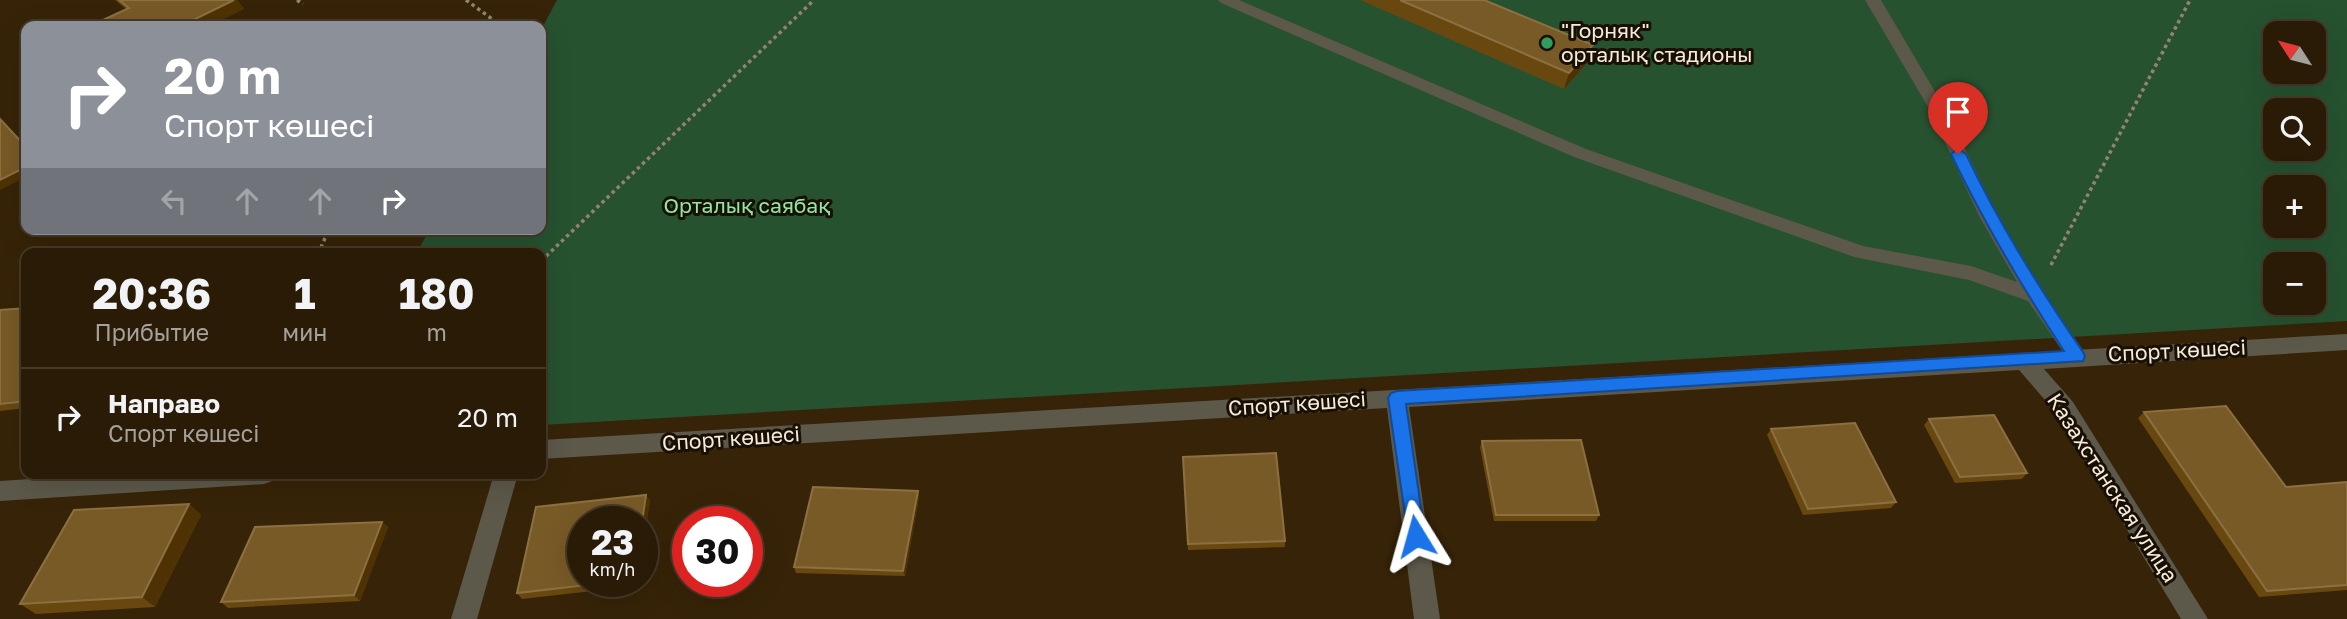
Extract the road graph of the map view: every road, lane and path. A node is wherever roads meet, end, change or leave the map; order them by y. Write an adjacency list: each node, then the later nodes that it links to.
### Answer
1 (297, 0): 7 (path)
2 (466, 0): 8 (path)
3 (814, 0): 9 (path)
4 (1226, 0): 10 (lane)
5 (1873, 0): 10 (lane)
6 (2190, 0): 10 (path)
7 (303, 4)
8 (490, 21)
9 (546, 256)
10 (2035, 296): 12 (lane)
11 (2347, 342): 12 (street, Спорт көшесі)
12 (2077, 356): 13 (street, Спорт көшесі)
13 (2023, 360): 14 (street, Спорт көшесі); 21 (street, Казахстанская улица)
14 (1397, 398): 15 (street, Спорт көшесі); 20 (street)
15 (546, 450)
16 (186, 479): 18 (street)
17 (505, 479): 19 (street)
18 (0, 491)
19 (464, 619)
20 (1427, 619)
21 (2195, 619)

